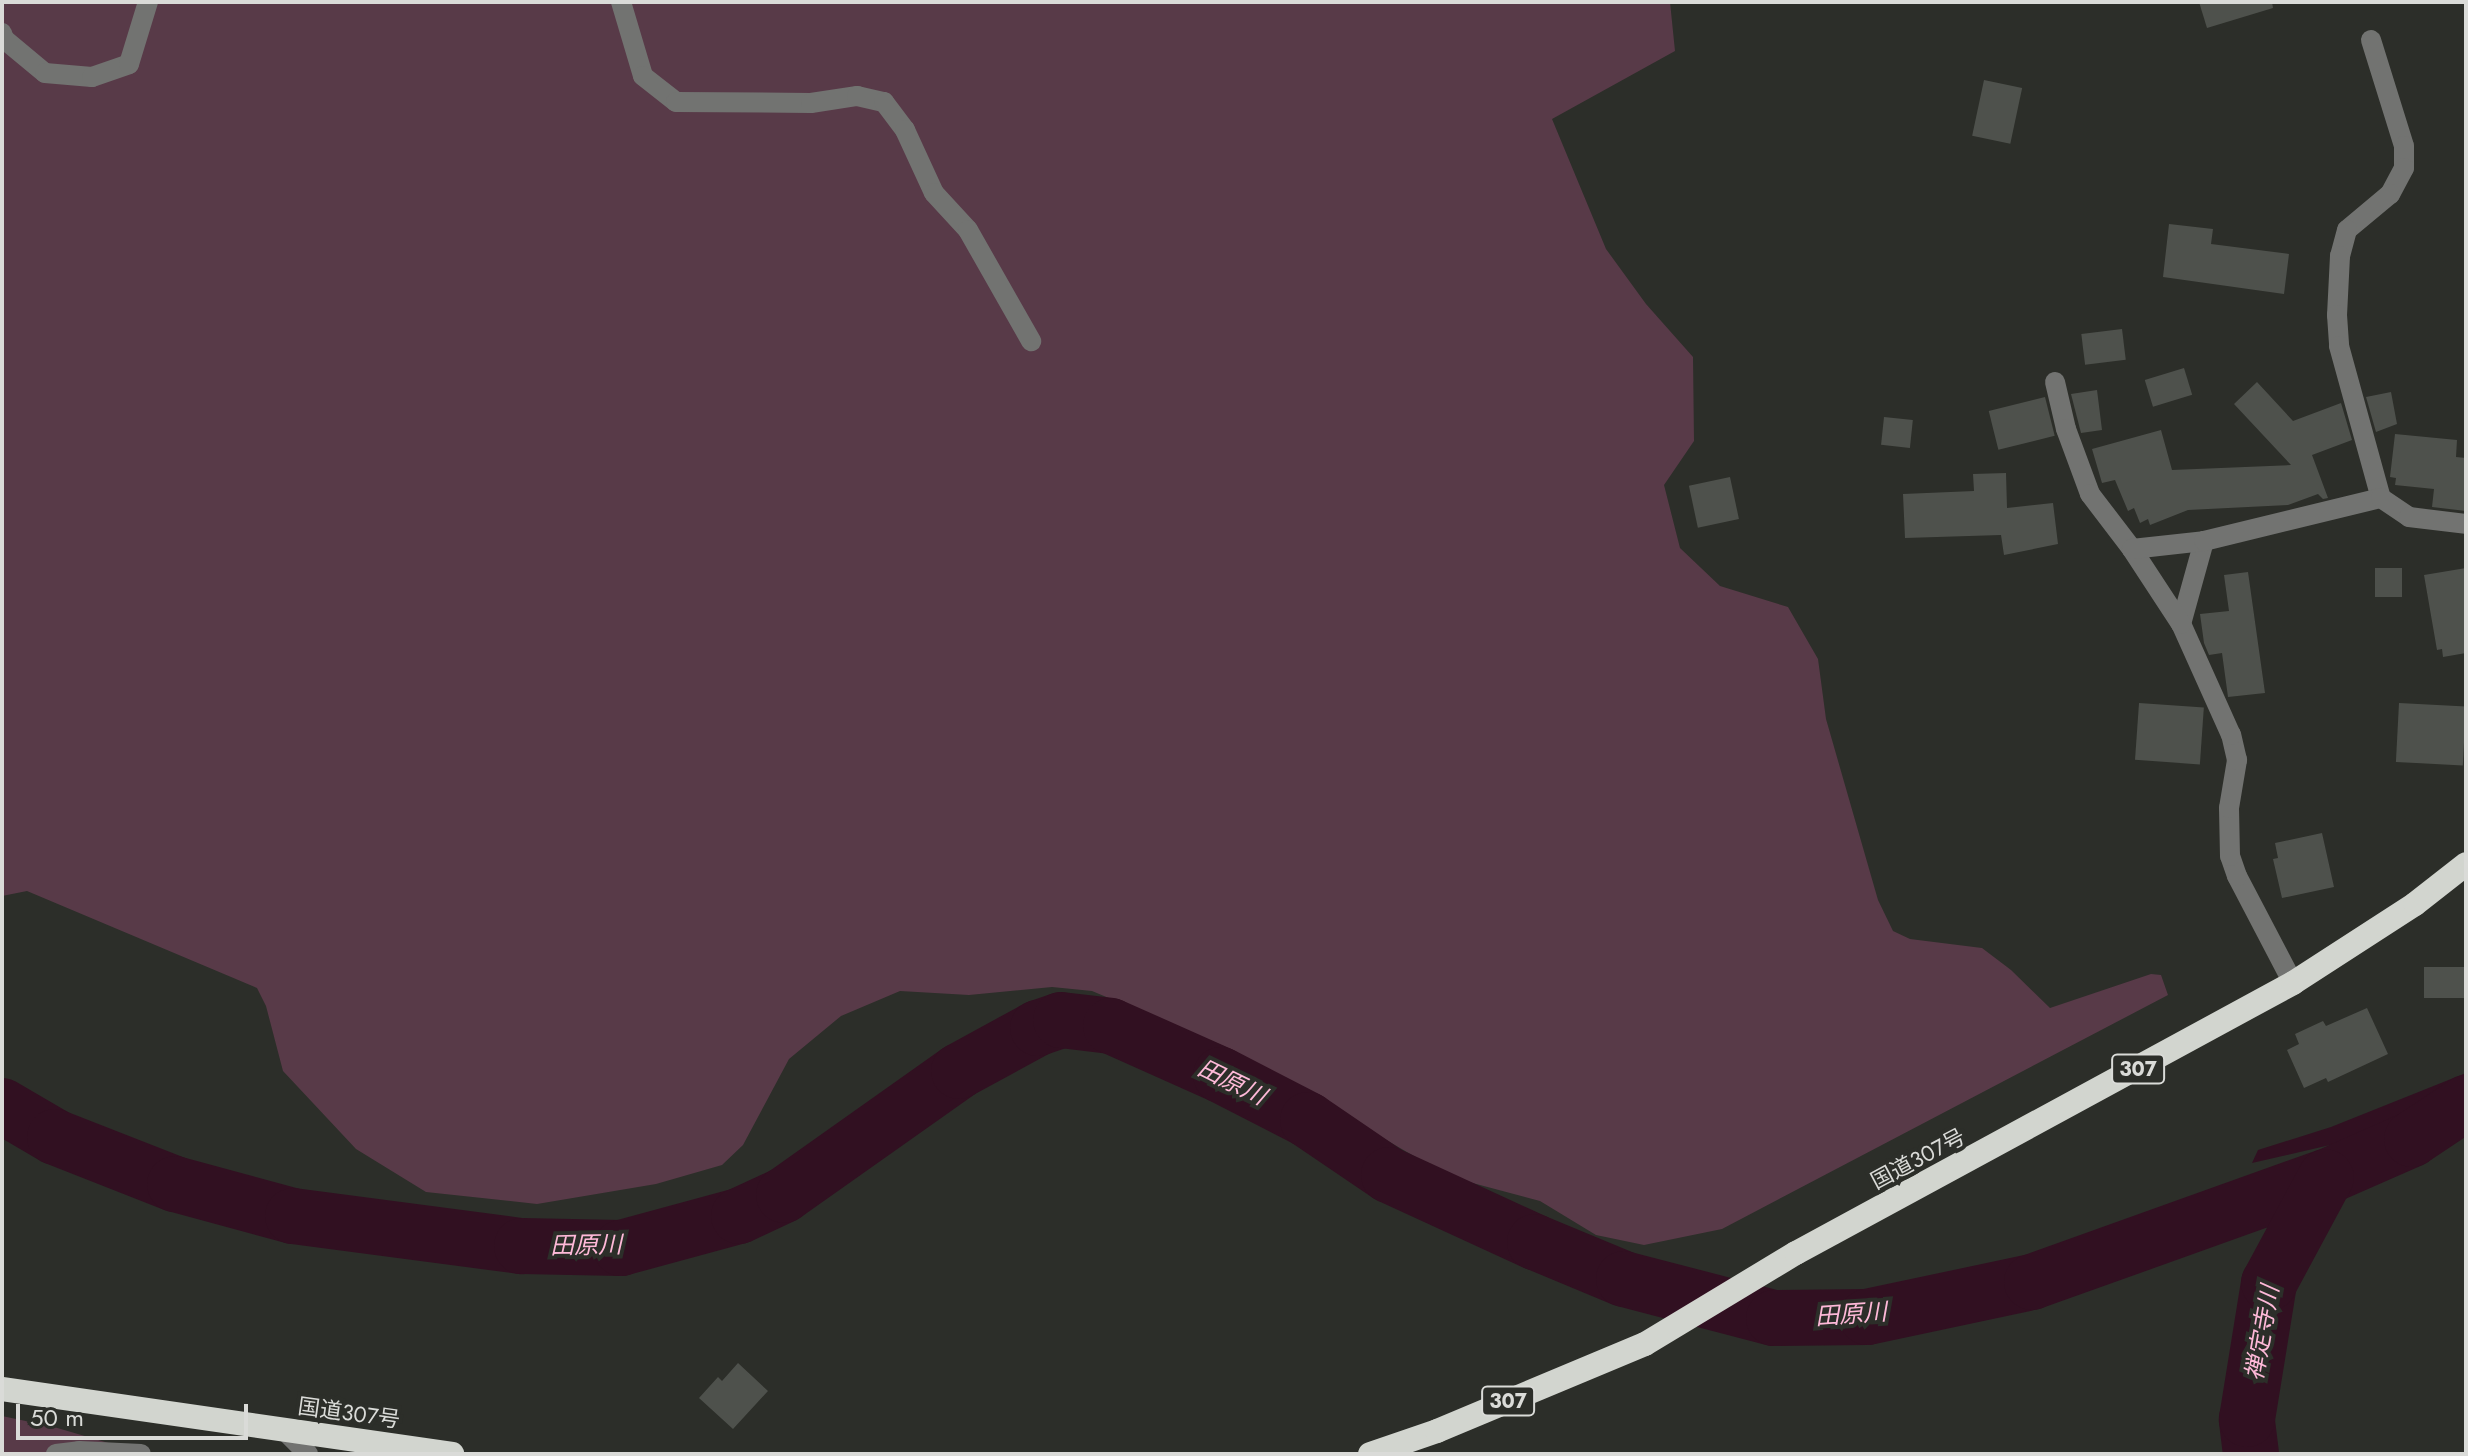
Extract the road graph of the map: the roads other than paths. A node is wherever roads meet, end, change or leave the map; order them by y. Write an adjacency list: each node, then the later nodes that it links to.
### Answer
1 (148, 2): 3 (street)
2 (621, 2): 5 (street)
3 (2, 33)
4 (2371, 40): 7 (street)
5 (1031, 341)
6 (2055, 382): 10 (street)
7 (2381, 498): 8 (street); 9 (street)
8 (2466, 524)
9 (2204, 541): 10 (street); 11 (street)
10 (2132, 549): 11 (street)
11 (2181, 624): 13 (street)
12 (2466, 864): 13 (highway, 国道307号 / 307)
13 (2293, 983): 20 (highway, 国道307号 / 307)
14 (2, 1389): 15 (highway, 国道307号)
15 (285, 1431): 18 (street); 19 (highway, 国道307号)
16 (56, 1454): 17 (street)
17 (141, 1454)
18 (308, 1454)
19 (452, 1454)
20 (1370, 1454)

